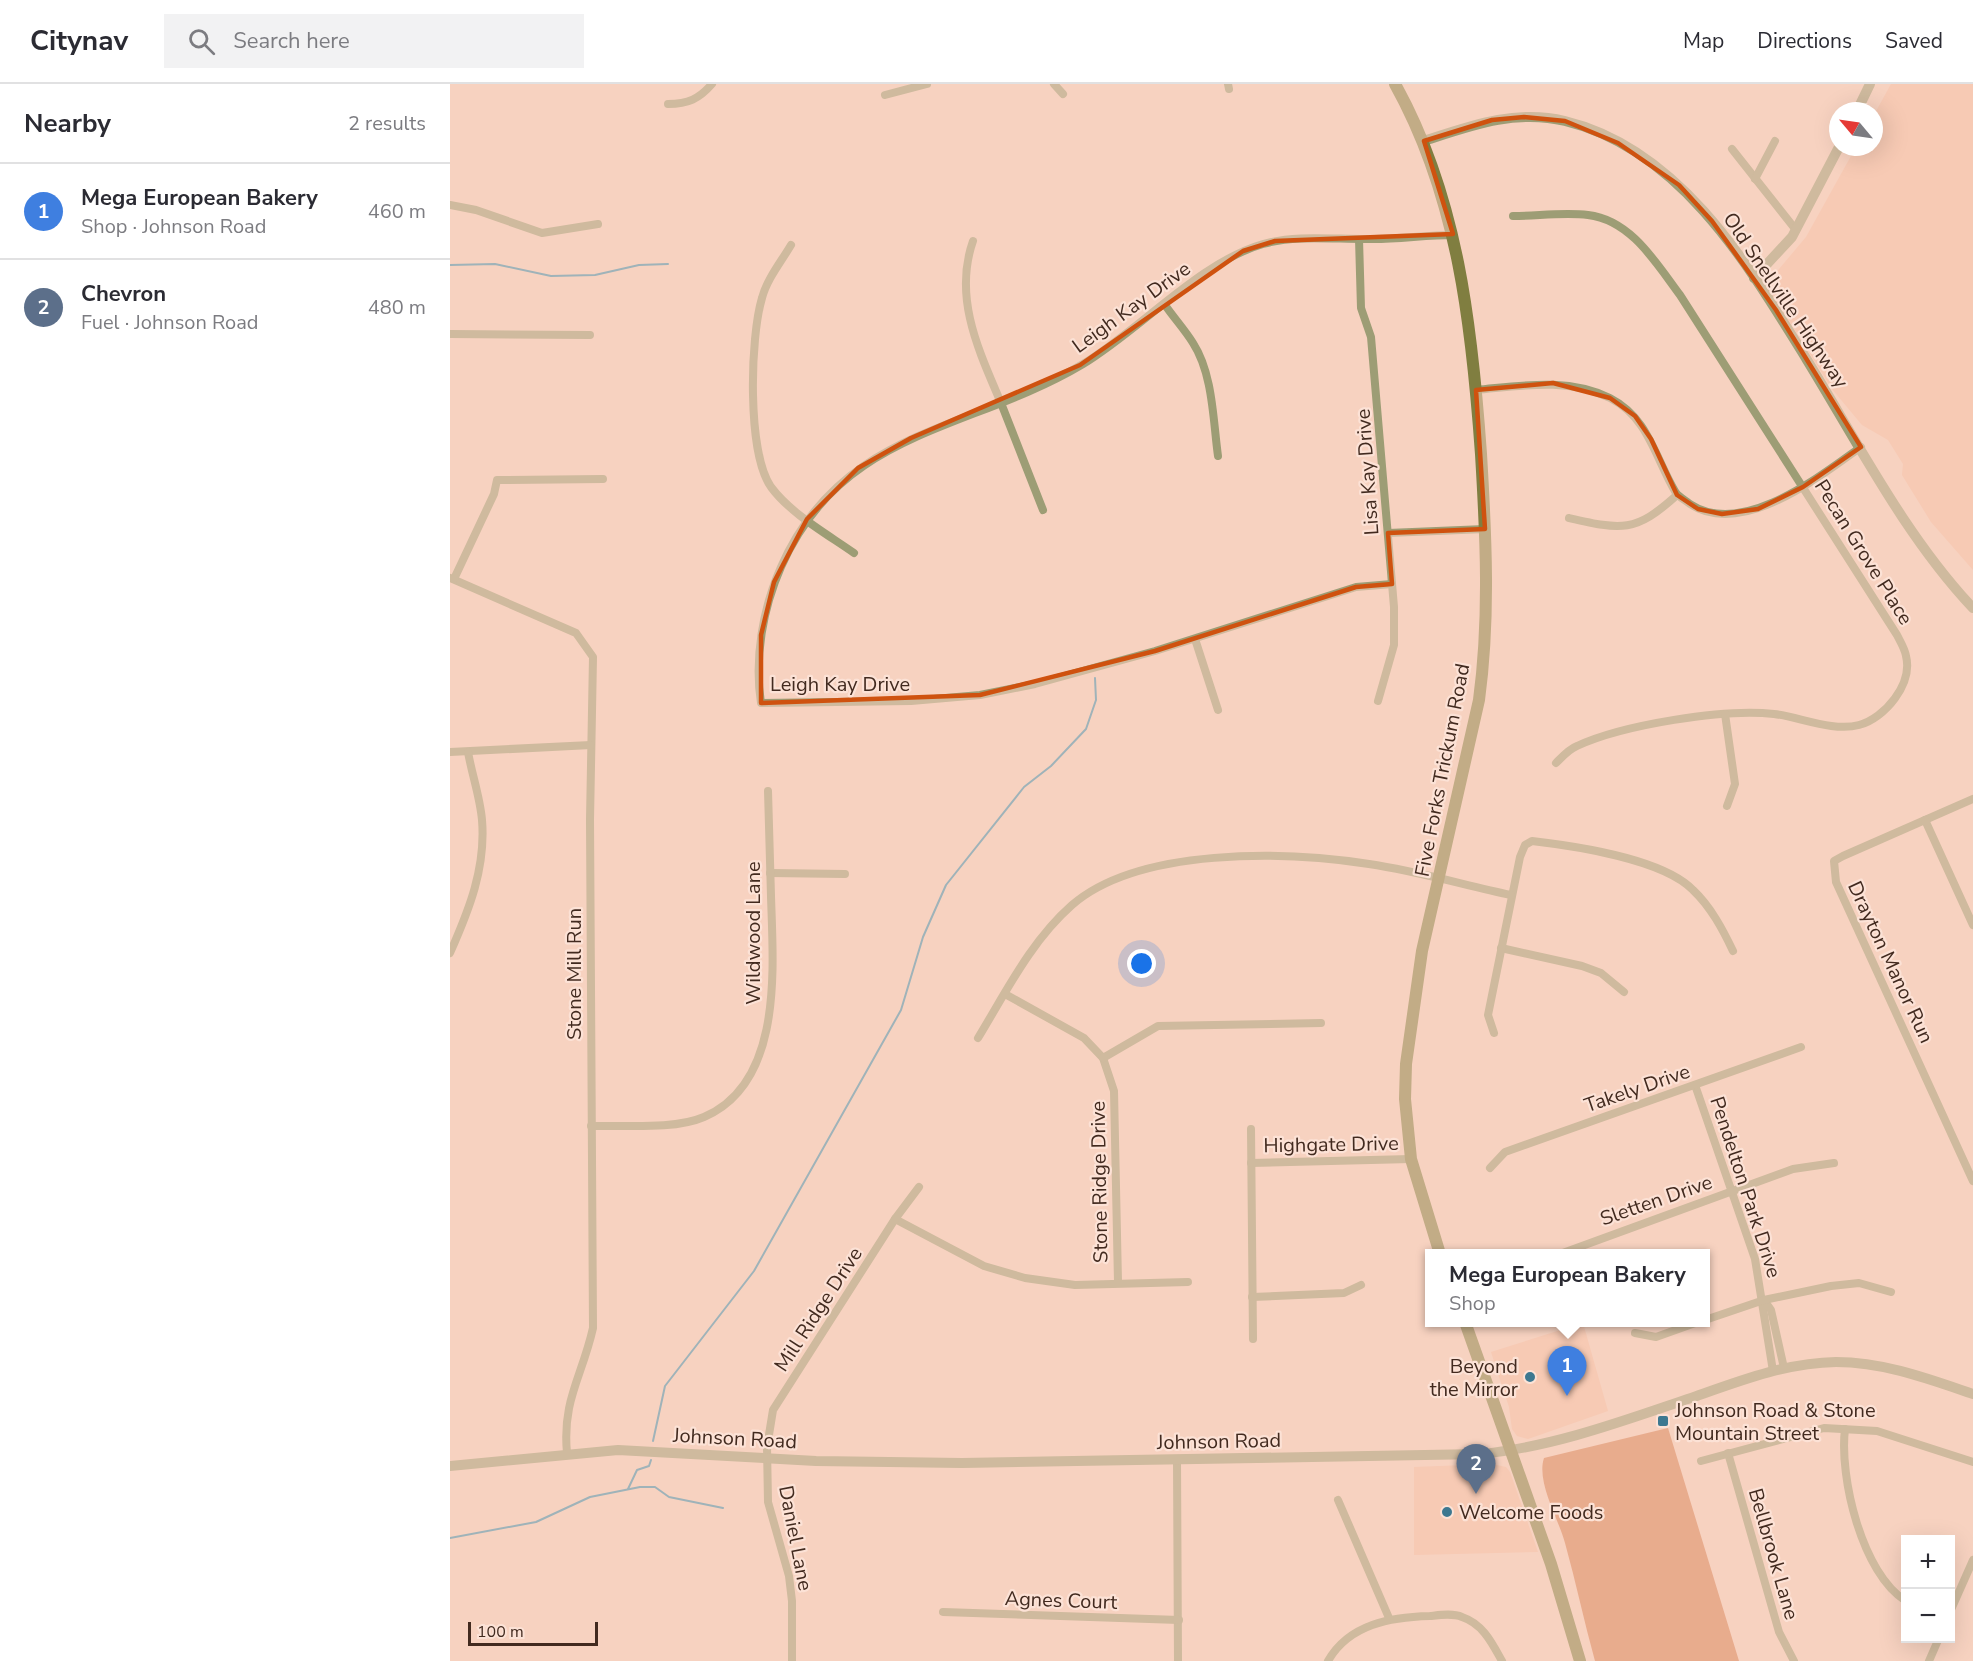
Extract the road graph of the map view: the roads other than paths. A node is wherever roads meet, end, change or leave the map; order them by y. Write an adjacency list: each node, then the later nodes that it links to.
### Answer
1 (712, 84): 9 (street)
2 (927, 84): 7 (street)
3 (1053, 84): 6 (street)
4 (1395, 84): 10 (main road, Five Forks Trickum Road)
5 (1870, 84): 8 (street)
6 (1063, 94)
7 (885, 95)
8 (1861, 102)
9 (668, 104)
10 (1424, 141): 19 (main road, Five Forks Trickum Road); 23 (street, Old Snellville Highway)
11 (1775, 141): 14 (street)
12 (1732, 149): 14 (street)
13 (1834, 156): 18 (street)
14 (1755, 179): 18 (street)
15 (450, 205): 17 (street)
16 (1513, 216): 32 (street, Pecan Grove Place)
17 (598, 224)
18 (1796, 230): 23 (street)
19 (1453, 235): 20 (street, Leigh Kay Drive); 27 (main road, Five Forks Trickum Road)
20 (1359, 239): 24 (street, Leigh Kay Drive); 38 (street, Lisa Kay Drive)
21 (973, 241): 28 (street)
22 (790, 245): 36 (street)
23 (1754, 278): 29 (street, Old Snellville Highway)
24 (1165, 305): 28 (street, Leigh Kay Drive); 30 (street)
25 (450, 334): 26 (street)
26 (590, 335)
27 (1476, 390): 33 (street); 37 (main road, Five Forks Trickum Road)
28 (1000, 402): 34 (street); 36 (street, Leigh Kay Drive)
29 (1861, 447): 32 (street); 42 (street, Old Snellville Highway)
30 (1218, 456)
31 (603, 479): 40 (street)
32 (1803, 487): 33 (street); 46 (street, Pecan Grove Place)
33 (1677, 495): 35 (street)
34 (1043, 510)
35 (1569, 518)
36 (807, 519): 39 (street); 43 (street, Leigh Kay Drive)
37 (1485, 529): 38 (street); 57 (main road, Five Forks Trickum Road)
38 (1388, 533): 41 (street, Lisa Kay Drive)
39 (854, 553)
40 (452, 579): 47 (street, Stone Mill Run)
41 (1392, 584): 43 (street, Leigh Kay Drive); 44 (street, Lisa Kay Drive)
42 (1973, 608)
43 (1195, 639): 45 (street)
44 (1378, 701)
45 (1218, 710)
46 (1725, 714): 50 (street, Pecan Grove Place); 53 (street)
47 (591, 745): 49 (street); 71 (street, Stone Mill Run)
48 (450, 752): 49 (street)
49 (468, 752): 62 (street)
50 (1556, 763)
51 (768, 791): 55 (street, Wildwood Lane)
52 (1973, 799): 54 (street, Drayton Manor Run)
53 (1727, 806)
54 (1925, 820): 59 (street); 77 (street, Drayton Manor Run)
55 (770, 873): 56 (street); 71 (street, Wildwood Lane)
56 (846, 874)
57 (1440, 880): 58 (street); 64 (street); 73 (main road, Five Forks Trickum Road)
58 (1511, 895): 60 (street); 61 (street)
59 (1973, 925)
60 (1501, 948): 63 (street); 66 (street)
61 (1733, 951)
62 (450, 953)
63 (1624, 992)
64 (1005, 994): 67 (street); 69 (street, Stone Ridge Drive)
65 (1321, 1023): 69 (street)
66 (1494, 1033)
67 (978, 1038)
68 (1801, 1047): 70 (street, Takely Drive)
69 (1103, 1058): 83 (street, Stone Ridge Drive)
70 (1695, 1085): 76 (street, Takely Drive); 79 (street, Pendelton Park Drive)
71 (591, 1126): 98 (street, Stone Mill Run)
72 (1251, 1129): 74 (street)
73 (1411, 1159): 74 (street, Highgate Drive); 81 (main road, Five Forks Trickum Road)
74 (1251, 1162): 87 (street)
75 (1834, 1163): 79 (street, Sletten Drive)
76 (1490, 1168)
77 (1973, 1181)
78 (919, 1188): 80 (street, Mill Ridge Drive)
79 (1733, 1191): 82 (street, Sletten Drive); 88 (street, Pendelton Park Drive)
80 (895, 1219): 83 (street); 100 (street, Mill Ridge Drive)
81 (1438, 1249)
82 (1574, 1249)
83 (1118, 1282): 84 (street)
84 (1188, 1282)
85 (1361, 1285): 87 (street)
86 (1891, 1292): 88 (street)
87 (1252, 1297): 93 (street)
88 (1764, 1300): 89 (street); 94 (street, Pendelton Park Drive)
89 (1710, 1318)
90 (1466, 1327): 97 (main road)
91 (1686, 1327): 92 (street)
92 (1635, 1333)
93 (1253, 1339)
94 (1778, 1370): 95 (street, Johnson Road); 97 (street, Johnson Road)
95 (1973, 1394)
96 (1845, 1429): 99 (street); 103 (street); 107 (street)
97 (1511, 1451): 101 (street, Johnson Road); 117 (main road)
98 (567, 1453): 100 (street, Johnson Road); 104 (street, Johnson Road)
99 (1728, 1453): 102 (street); 118 (street, Bellbrook Lane)
100 (768, 1458): 101 (street, Johnson Road); 113 (street, Daniel Lane)
101 (1178, 1460): 111 (street)
102 (1701, 1461)
103 (1973, 1462)
104 (450, 1466)
105 (1338, 1500): 110 (street)
106 (1973, 1560): 108 (street)
107 (1901, 1598)
108 (1955, 1601)
109 (943, 1612): 111 (street, Agnes Court)
110 (1389, 1618): 115 (street); 116 (street)
111 (1179, 1620): 114 (street)
112 (1937, 1643): 119 (street)
113 (792, 1661)
114 (1178, 1661)
115 (1328, 1661)
116 (1502, 1661)
117 (1580, 1661)
118 (1794, 1661)
119 (1929, 1661)

